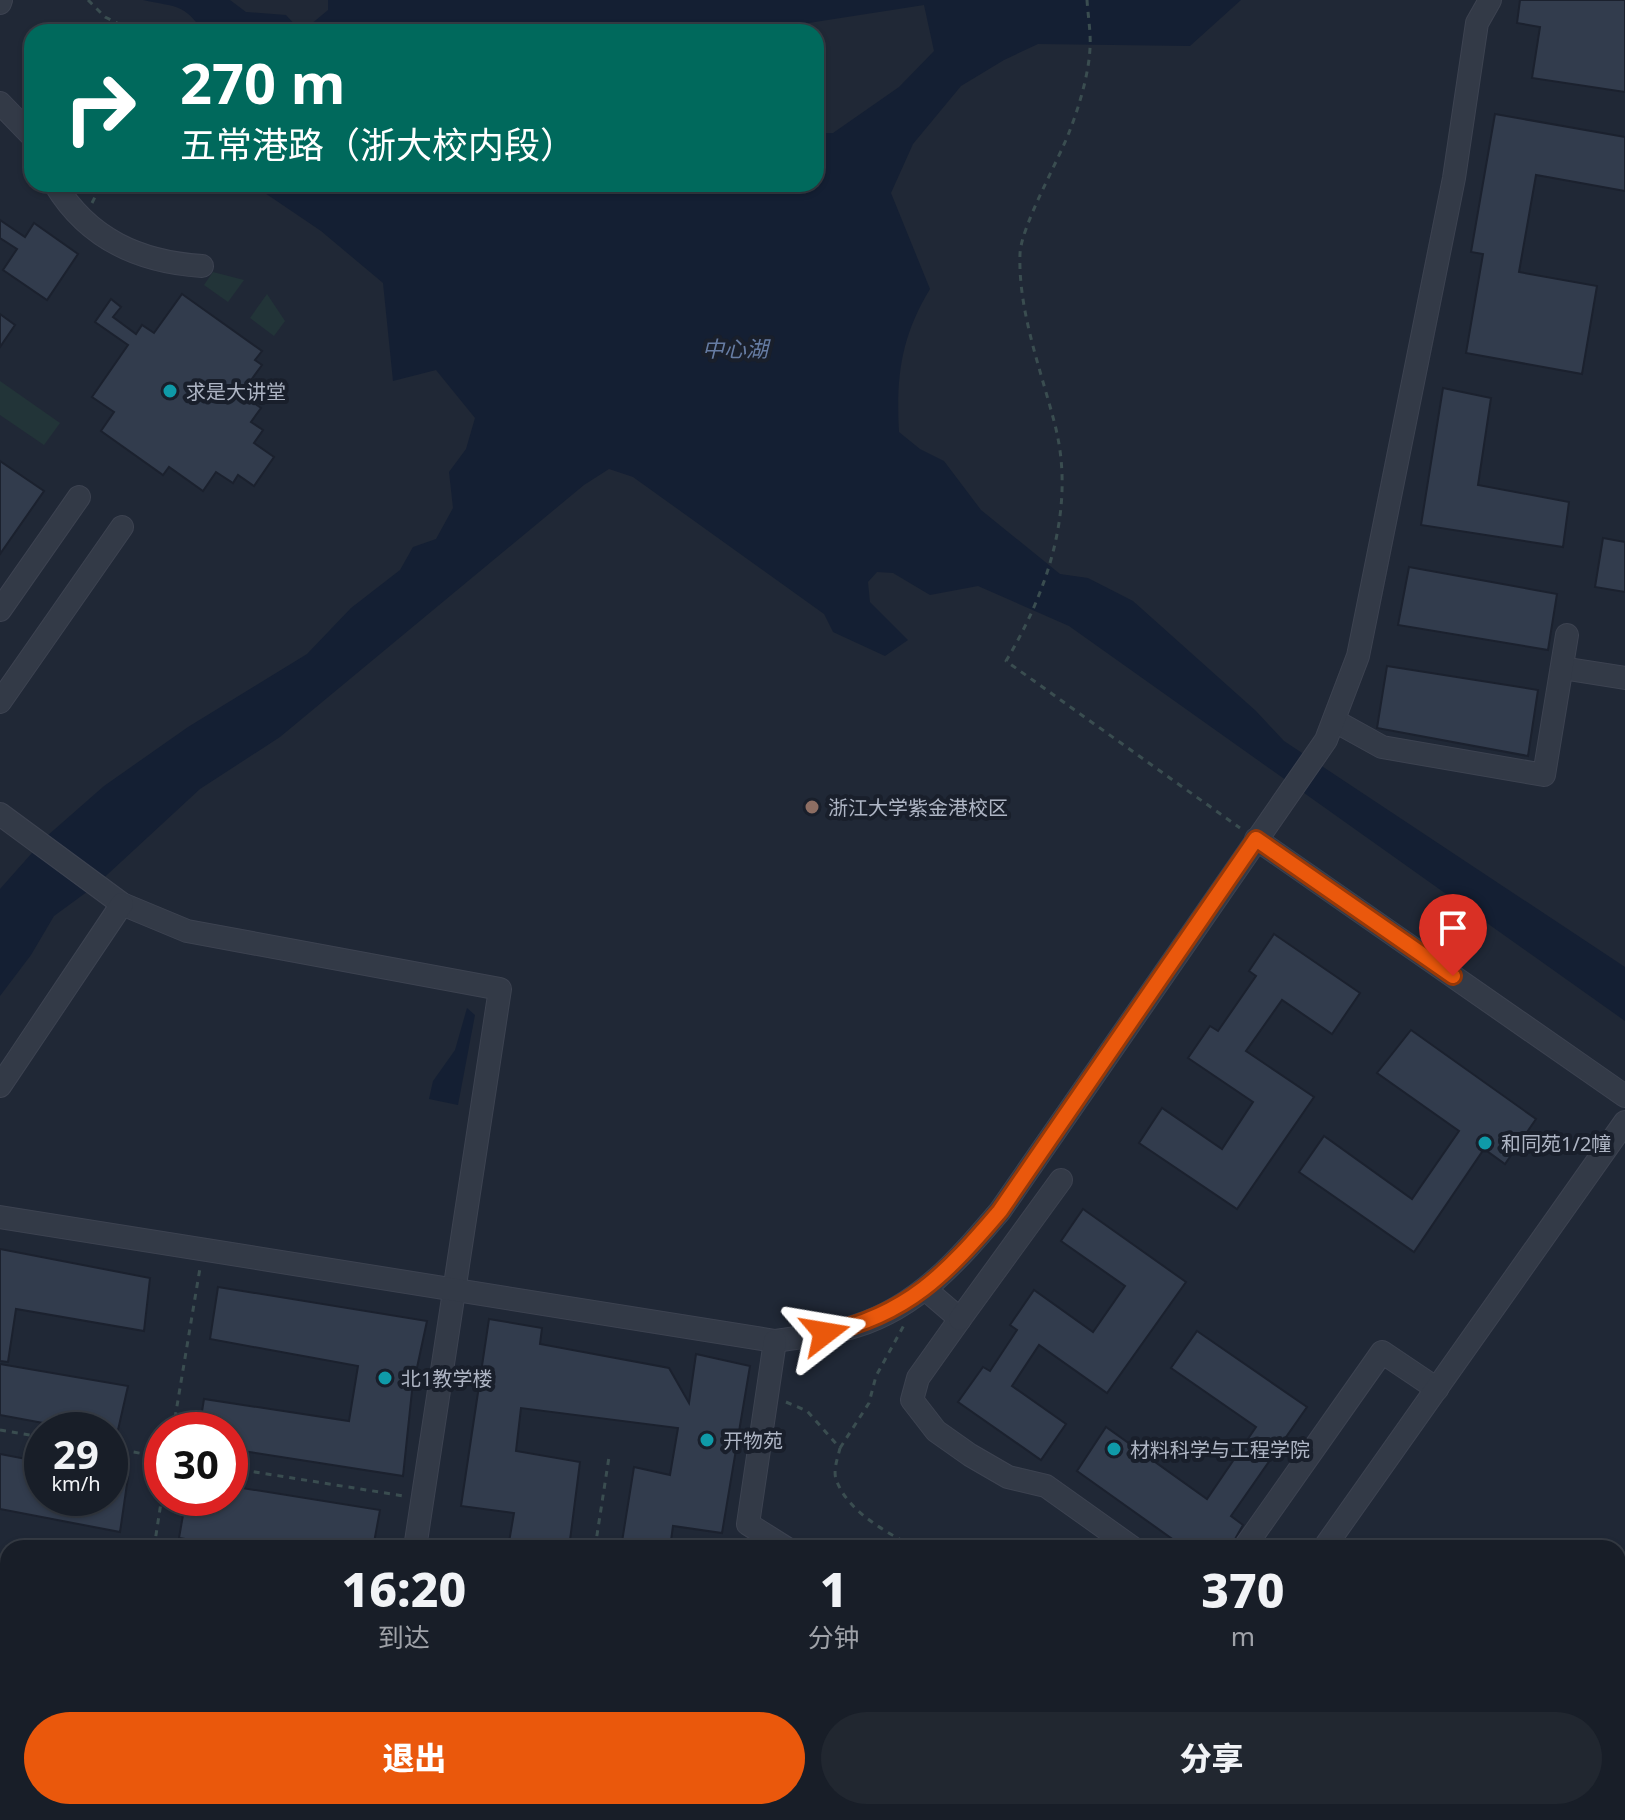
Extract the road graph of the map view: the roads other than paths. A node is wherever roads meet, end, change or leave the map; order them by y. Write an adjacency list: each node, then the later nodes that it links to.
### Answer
1 (1490, 0): 13 (street)
2 (0, 103): 3 (street)
3 (24, 128)
4 (60, 192): 5 (street)
5 (202, 266)
6 (79, 497): 8 (street)
7 (122, 527): 12 (street)
8 (0, 610)
9 (1567, 635): 10 (street)
10 (1562, 668): 11 (street); 13 (street)
11 (1625, 678)
12 (0, 702)
13 (1330, 731): 15 (street)
14 (0, 814): 16 (street)
15 (1256, 839): 18 (street); 23 (street)
16 (118, 900): 17 (street); 22 (street)
17 (0, 1086)
18 (1625, 1096)
19 (1625, 1122): 26 (street)
20 (1061, 1180): 24 (street)
21 (0, 1217): 22 (street)
22 (456, 1290): 25 (street); 27 (street)
23 (917, 1295): 24 (street); 25 (street)
24 (960, 1319): 29 (street)
25 (775, 1341): 28 (street)
26 (1437, 1389): 30 (street); 31 (street)
27 (416, 1540)
28 (773, 1540)
29 (1122, 1540)
30 (1250, 1540)
31 (1330, 1540)

